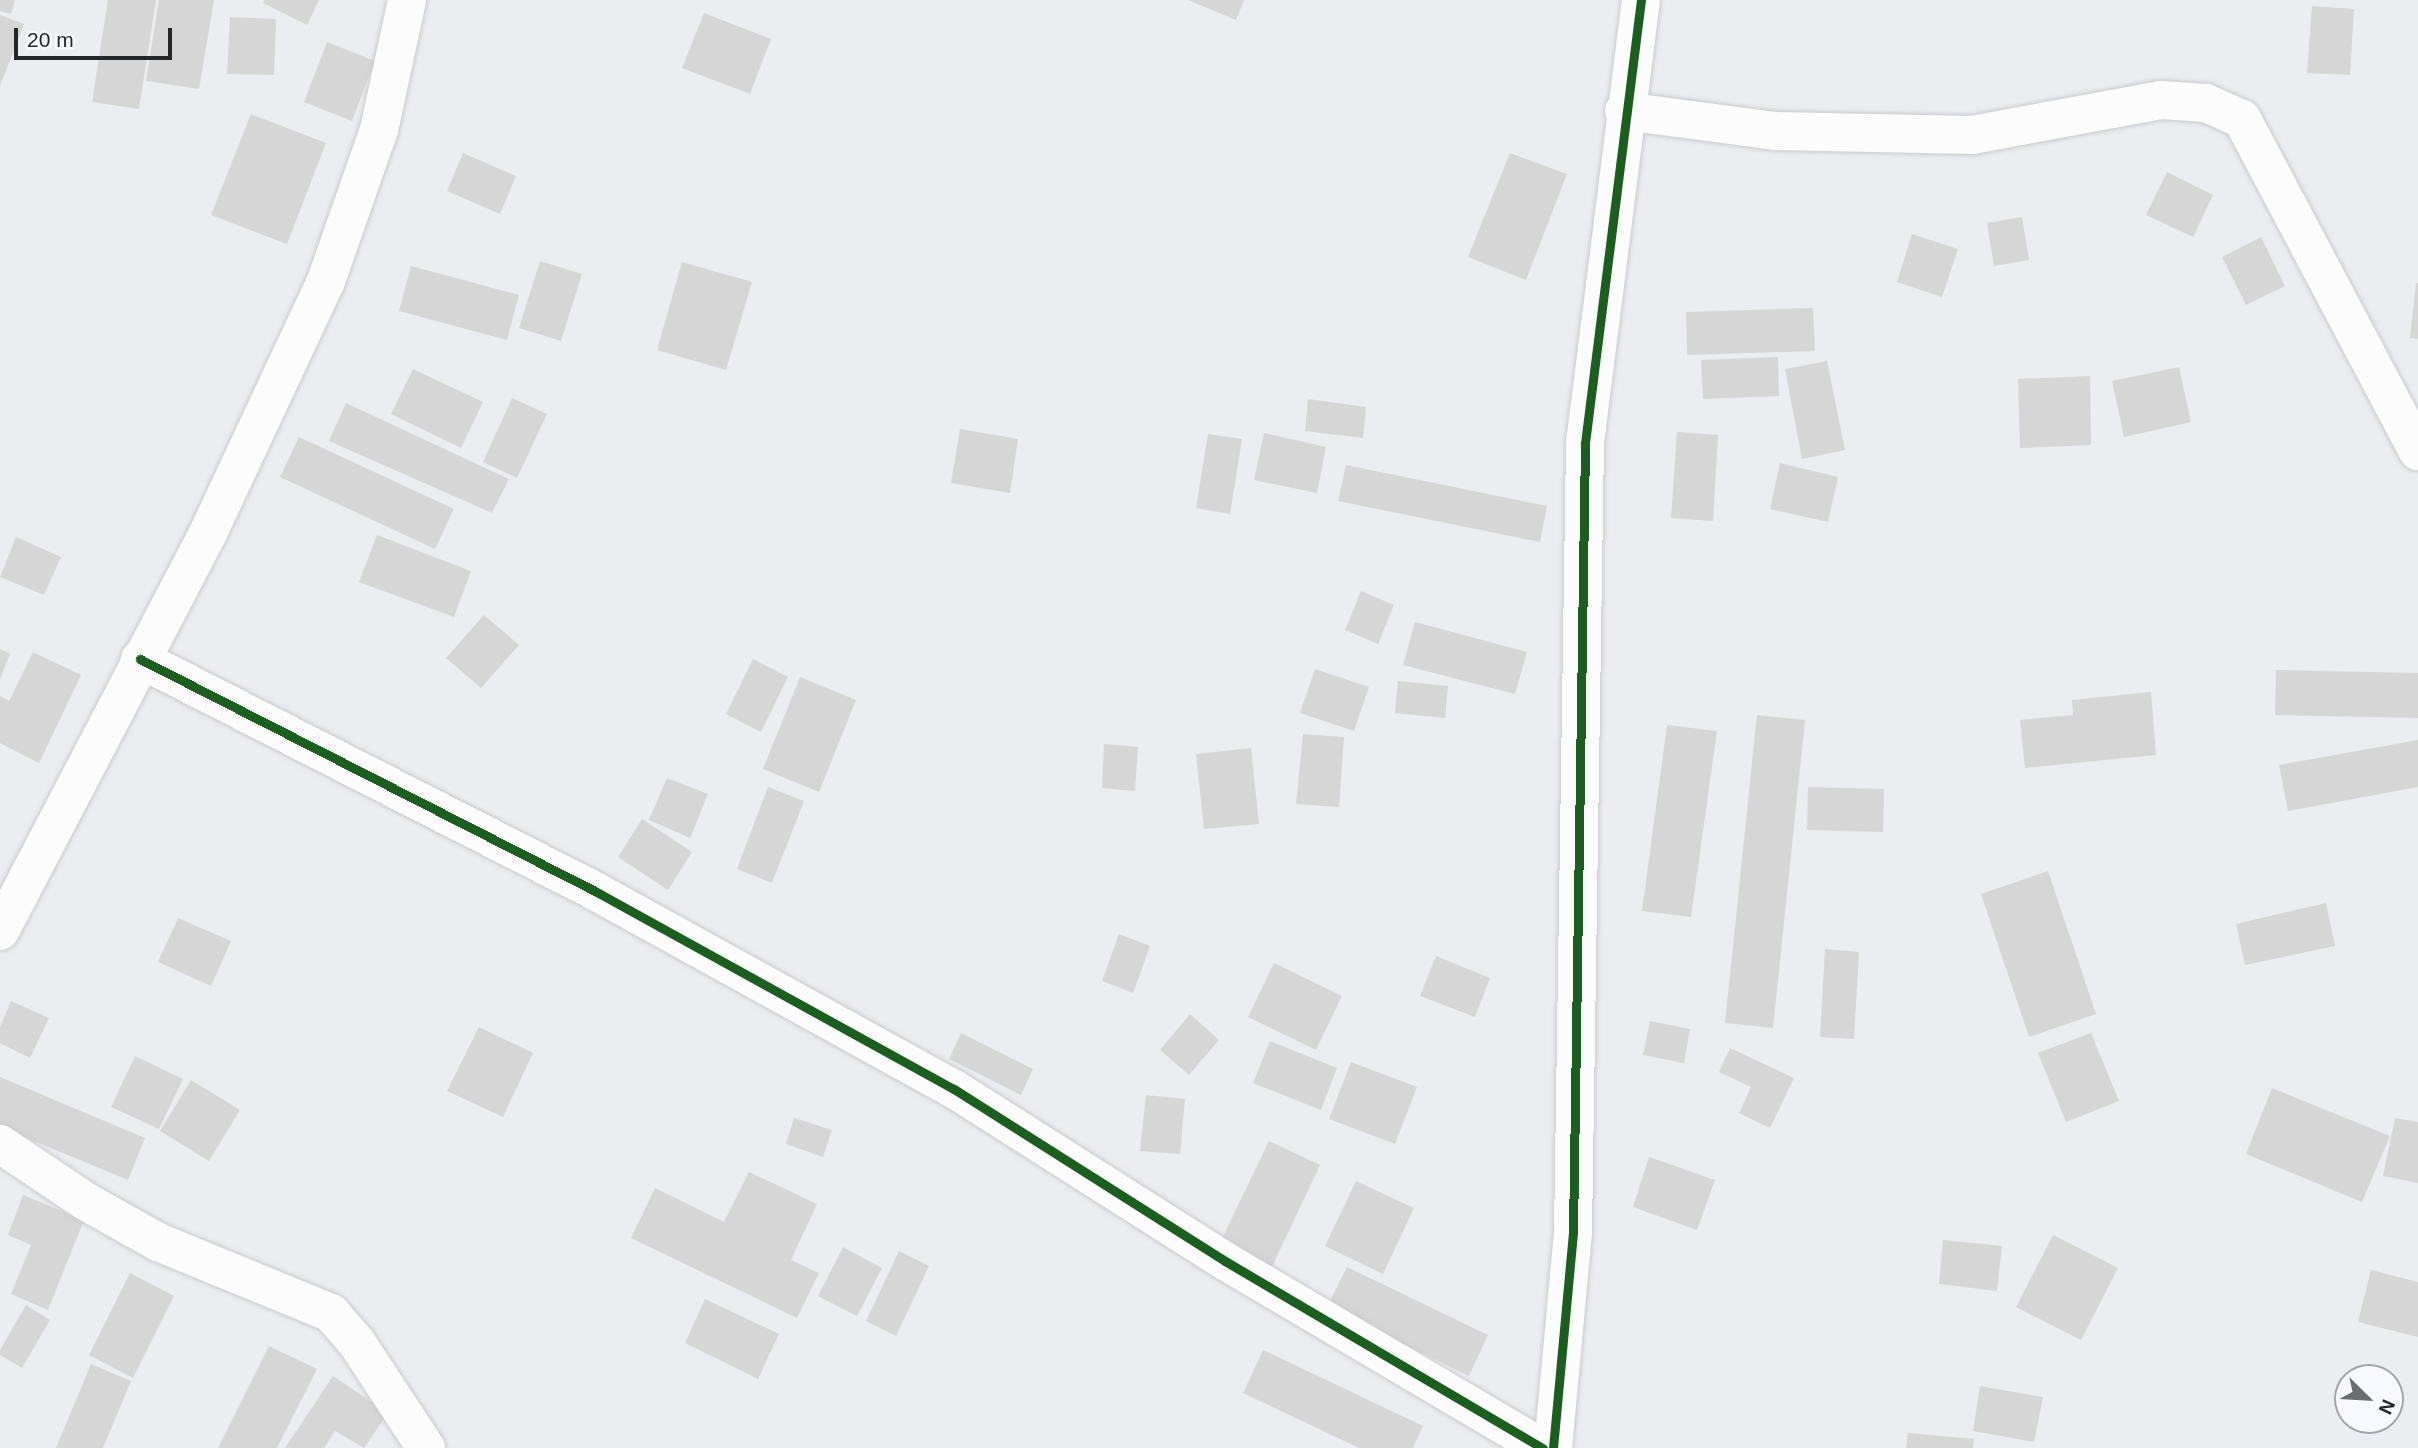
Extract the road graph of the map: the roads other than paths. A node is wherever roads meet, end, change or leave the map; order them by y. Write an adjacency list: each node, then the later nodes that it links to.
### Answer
1 (407, 0): 5 (street)
2 (1641, 0): 3 (street)
3 (1624, 111): 4 (street); 10 (street)
4 (2418, 451)
5 (140, 659): 6 (street); 9 (street)
6 (0, 931)
7 (0, 1144): 8 (street)
8 (426, 1448)
9 (1543, 1448)
10 (1553, 1448)

